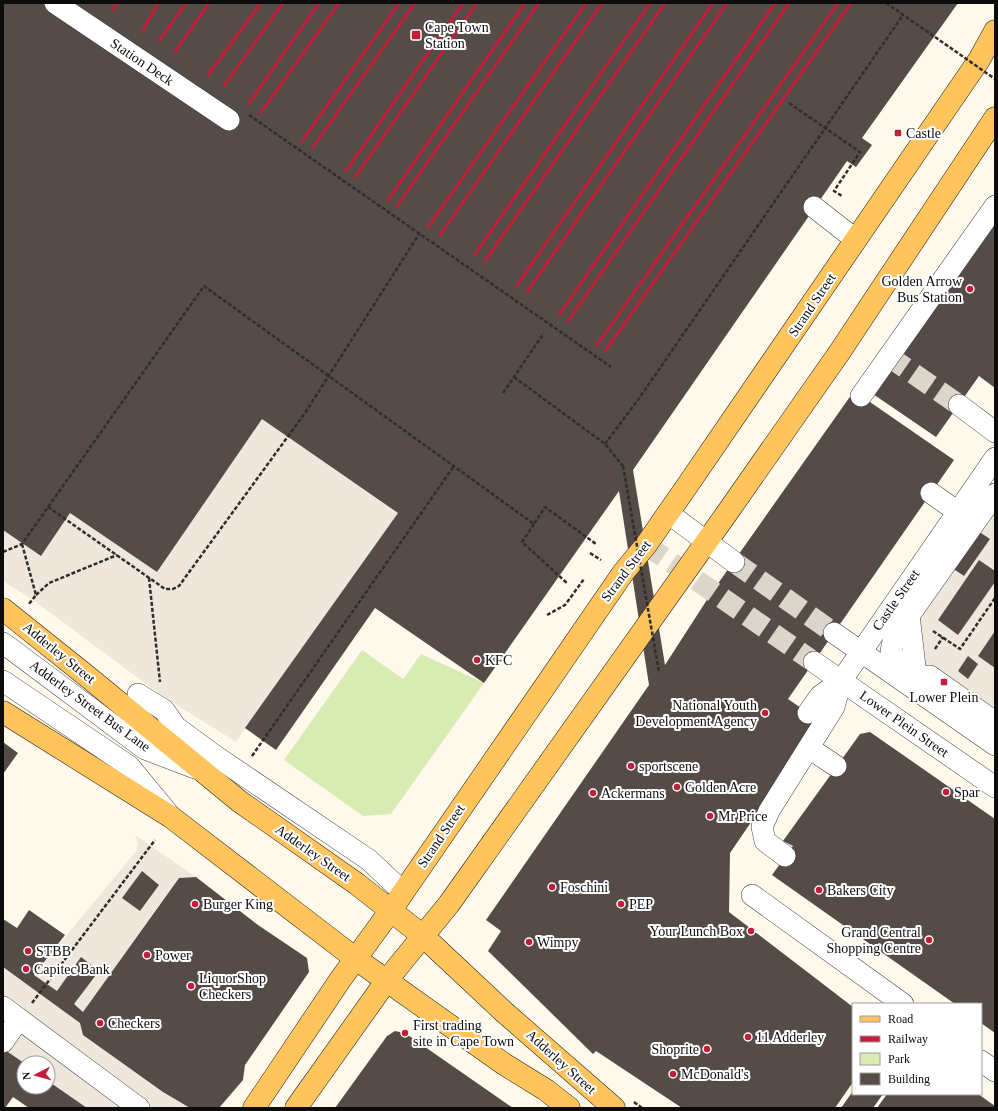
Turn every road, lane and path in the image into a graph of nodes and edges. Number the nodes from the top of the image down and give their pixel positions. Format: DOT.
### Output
graph roads {
  1 [pos="55,3"];
  2 [pos="886,3"];
  3 [pos="903,15"];
  4 [pos="995,31"];
  5 [pos="995,79"];
  6 [pos="790,103"];
  7 [pos="237,116"];
  8 [pos="995,118"];
  9 [pos="825,128"];
  10 [pos="842,196"];
  11 [pos="995,206"];
  12 [pos="814,207"];
  13 [pos="419,234"];
  14 [pos="856,240"];
  15 [pos="544,333"];
  16 [pos="611,368"];
  17 [pos="329,376"];
  18 [pos="514,377"];
  19 [pos="502,393"];
  20 [pos="861,396"];
  21 [pos="958,405"];
  22 [pos="995,432"];
  23 [pos="605,444"];
  24 [pos="995,458"];
  25 [pos="454,466"];
  26 [pos="931,493"];
  27 [pos="995,494"];
  28 [pos="48,507"];
  29 [pos="958,512"];
  30 [pos="668,513"];
  31 [pos="534,524"];
  32 [pos="706,541"];
  33 [pos="22,544"];
  34 [pos="596,544"];
  35 [pos="3,552"];
  36 [pos="590,553"];
  37 [pos="117,555"];
  38 [pos="601,560"];
  39 [pos="734,562"];
  40 [pos="149,578"];
  41 [pos="584,579"];
  42 [pos="568,584"];
  43 [pos="36,595"];
  44 [pos="995,598"];
  45 [pos="29,605"];
  46 [pos="3,609"];
  47 [pos="547,615"];
  48 [pos="909,615"];
  49 [pos="834,633"];
  50 [pos="3,643"];
  51 [pos="861,651"];
  52 [pos="814,662"];
  53 [pos="659,672"];
  54 [pos="3,681"];
  55 [pos="841,681"];
  56 [pos="160,687"];
  57 [pos="138,694"];
  58 [pos="3,712"];
  59 [pos="808,713"];
  60 [pos="995,722"];
  61 [pos="995,745"];
  62 [pos="809,748"];
  63 [pos="252,756"];
  64 [pos="836,766"];
  65 [pos="204,771"];
  66 [pos="995,787"];
  67 [pos="171,817"];
  68 [pos="155,840"];
  69 [pos="785,856"];
  70 [pos="403,892"];
  71 [pos="752,895"];
  72 [pos="391,910"];
  73 [pos="423,936"];
  74 [pos="356,959"];
  75 [pos="387,980"];
  76 [pos="902,1003"];
  77 [pos="3,1007"];
  78 [pos="20,1019"];
  79 [pos="3,1042"];
  80 [pos="982,1062"];
  81 [pos="995,1071"];
  82 [pos="139,1108"];
  83 [pos="254,1108"];
  84 [pos="296,1108"];
  85 [pos="569,1108"];
  86 [pos="614,1108"];
  1 -- 7 [label="street, Station Deck"];
  2 -- 3 [label="path"];
  3 -- 5 [label="path, bridge"];
  3 -- 9 [label="path"];
  4 -- 14 [label="main road, Strand Street"];
  6 -- 9 [label="path"];
  7 -- 13 [label="path"];
  8 -- 32 [label="main road"];
  9 -- 10 [label="path"];
  9 -- 23 [label="path"];
  11 -- 20 [label="street"];
  12 -- 14 [label="street"];
  13 -- 16 [label="path"];
  13 -- 17 [label="path"];
  14 -- 30 [label="main road, Strand Street"];
  15 -- 18 [label="path"];
  17 -- 25 [label="path"];
  17 -- 28 [label="path"];
  17 -- 40 [label="path"];
  18 -- 19 [label="path"];
  18 -- 23 [label="path"];
  21 -- 22 [label="street"];
  23 -- 53 [label="path, bridge"];
  24 -- 29 [label="street, Castle Street"];
  25 -- 31 [label="path"];
  25 -- 63 [label="path"];
  26 -- 29 [label="street"];
  27 -- 48 [label="street"];
  28 -- 33 [label="path"];
  28 -- 37 [label="path"];
  29 -- 51 [label="street, Castle Street"];
  30 -- 32 [label="street"];
  30 -- 70 [label="main road, Strand Street"];
  31 -- 34 [label="path"];
  31 -- 42 [label="path"];
  32 -- 39 [label="street"];
  32 -- 73 [label="main road"];
  33 -- 35 [label="path"];
  33 -- 43 [label="path"];
  36 -- 38 [label="path"];
  37 -- 40 [label="path"];
  37 -- 43 [label="path"];
  40 -- 56 [label="path"];
  41 -- 47 [label="path"];
  43 -- 45 [label="path"];
  44 -- 48 [label="path"];
  46 -- 65 [label="main road, Adderley Street"];
  48 -- 60 [label="street"];
  49 -- 51 [label="street"];
  50 -- 65 [label="street, Adderley Street Bus Lane"];
  51 -- 55 [label="street, Castle Street"];
  51 -- 61 [label="street"];
  52 -- 55 [label="street, Lower Plein Street"];
  54 -- 67 [label="street, Adderley Street Bus Lane"];
  55 -- 59 [label="street"];
  55 -- 62 [label="street, Castle Street"];
  55 -- 66 [label="street, Lower Plein Street"];
  57 -- 70 [label="street"];
  58 -- 67 [label="main road, Adderley Street"];
  62 -- 64 [label="street"];
  62 -- 69 [label="street, Castle Street"];
  65 -- 72 [label="main road, Adderley Street"];
  67 -- 74 [label="main road, Adderley Street"];
  68 -- 78 [label="path"];
  70 -- 72 [label="main road, Strand Street"];
  71 -- 76 [label="street"];
  72 -- 73 [label="main road, Adderley Street"];
  72 -- 74 [label="main road, Strand Street"];
  73 -- 75 [label="main road"];
  73 -- 86 [label="main road, Adderley Street"];
  74 -- 75 [label="main road, Adderley Street"];
  74 -- 83 [label="main road, Strand Street"];
  75 -- 84 [label="main road"];
  75 -- 85 [label="main road, Adderley Street"];
  77 -- 78 [label="street"];
  78 -- 79 [label="street"];
  78 -- 82 [label="street"];
  80 -- 81 [label="street"];
}
